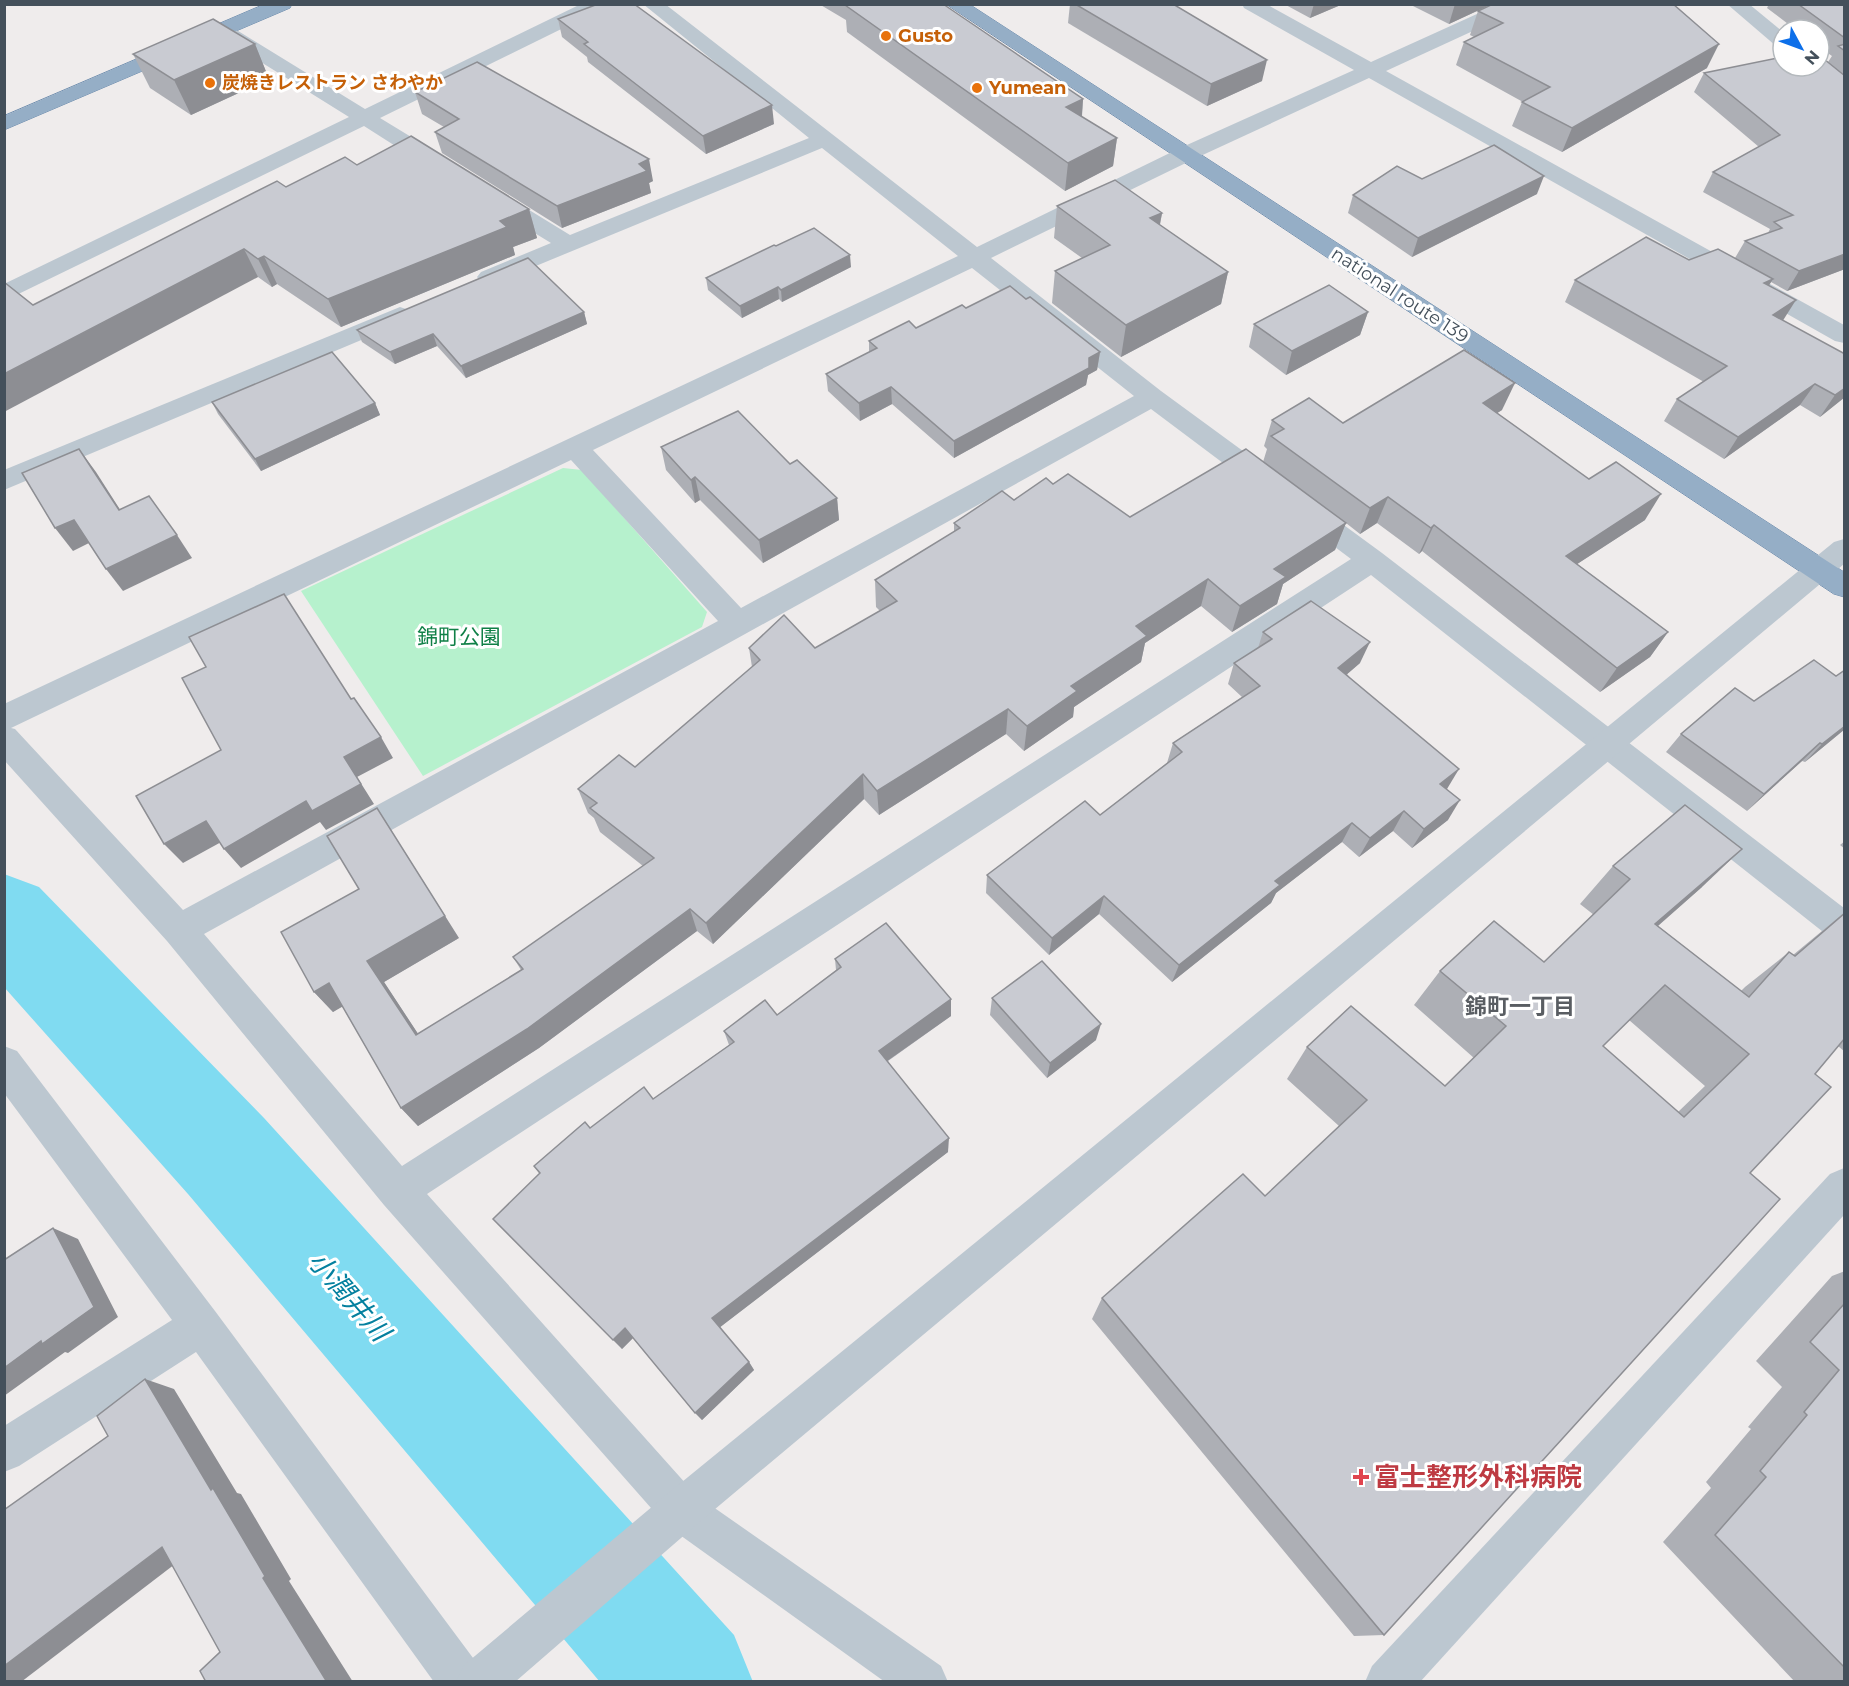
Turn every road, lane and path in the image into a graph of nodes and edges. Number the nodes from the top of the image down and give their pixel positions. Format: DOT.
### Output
graph roads {
  1 [pos="283,4"];
  2 [pos="597,4"];
  3 [pos="652,4"];
  4 [pos="955,4"];
  5 [pos="1251,4"];
  6 [pos="1529,4"];
  7 [pos="1736,4"];
  8 [pos="1505,6"];
  9 [pos="223,30"];
  10 [pos="1771,32"];
  11 [pos="1368,71"];
  12 [pos="365,118"];
  13 [pos="4,124"];
  14 [pos="823,140"];
  15 [pos="1186,154"];
  16 [pos="456,175"];
  17 [pos="476,187"];
  18 [pos="568,244"];
  19 [pos="975,257"];
  20 [pos="468,286"];
  21 [pos="4,294"];
  22 [pos="424,304"];
  23 [pos="1845,335"];
  24 [pos="1152,397"];
  25 [pos="574,446"];
  26 [pos="4,481"];
  27 [pos="1372,561"];
  28 [pos="1836,569"];
  29 [pos="738,624"];
  30 [pos="4,717"];
  31 [pos="4,738"];
  32 [pos="1608,744"];
  33 [pos="1845,928"];
  34 [pos="179,930"];
  35 [pos="4,1063"];
  36 [pos="1845,1187"];
  37 [pos="398,1191"];
  38 [pos="201,1325"];
  39 [pos="4,1451"];
  40 [pos="681,1510"];
  41 [pos="463,1682"];
  42 [pos="479,1682"];
  43 [pos="924,1682"];
  44 [pos="1388,1682"];
  1 -- 9 [label="highway"];
  2 -- 12 [label="street"];
  3 -- 14 [label="street"];
  4 -- 15 [label="highway, national route 139"];
  5 -- 11 [label="street"];
  6 -- 8 [label="street"];
  7 -- 10 [label="street"];
  8 -- 11 [label="street"];
  9 -- 12 [label="street"];
  9 -- 13 [label="highway"];
  11 -- 15 [label="street"];
  11 -- 23 [label="street"];
  12 -- 16 [label="street"];
  12 -- 21 [label="street"];
  14 -- 18 [label="street"];
  14 -- 19 [label="street"];
  15 -- 19 [label="street"];
  15 -- 28 [label="highway, national route 139"];
  17 -- 18 [label="street"];
  18 -- 20 [label="street"];
  19 -- 24 [label="street"];
  19 -- 25 [label="street"];
  22 -- 26 [label="street"];
  24 -- 27 [label="street"];
  24 -- 29 [label="street"];
  25 -- 29 [label="street"];
  25 -- 30 [label="street"];
  27 -- 32 [label="street"];
  27 -- 37 [label="street"];
  28 -- 32 [label="street"];
  29 -- 34 [label="street"];
  31 -- 34 [label="street"];
  32 -- 33 [label="street"];
  32 -- 40 [label="street"];
  34 -- 37 [label="street"];
  35 -- 38 [label="street"];
  36 -- 44 [label="street"];
  37 -- 40 [label="street"];
  38 -- 39 [label="street"];
  38 -- 41 [label="street"];
  40 -- 42 [label="street"];
  40 -- 43 [label="street"];
}
